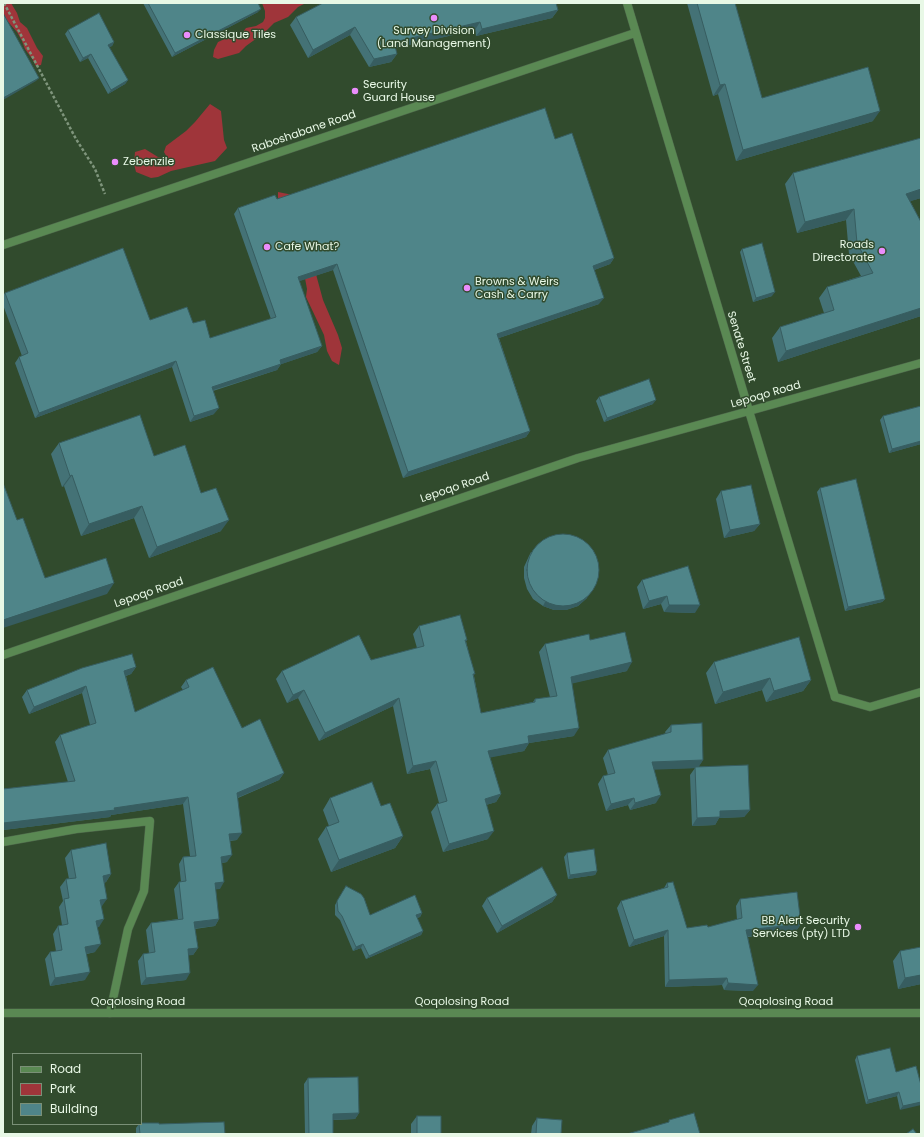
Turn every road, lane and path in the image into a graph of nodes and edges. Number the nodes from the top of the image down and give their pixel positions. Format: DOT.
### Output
graph roads {
  1 [pos="4,3"];
  2 [pos="627,3"];
  3 [pos="635,32"];
  4 [pos="111,209"];
  5 [pos="3,245"];
  6 [pos="921,363"];
  7 [pos="749,411"];
  8 [pos="3,655"];
  9 [pos="921,692"];
  10 [pos="3,842"];
  11 [pos="3,1013"];
  12 [pos="110,1013"];
  13 [pos="921,1013"];
  1 -- 4 [label="path"];
  2 -- 3 [label="street, Senate Street"];
  3 -- 4 [label="street, Raboshabane Road"];
  3 -- 7 [label="street, Senate Street"];
  4 -- 5 [label="street, Raboshabane Road"];
  6 -- 7 [label="street, Lepoqo Road"];
  7 -- 8 [label="street, Lepoqo Road"];
  7 -- 9 [label="street, Senate Street"];
  10 -- 12 [label="street"];
  11 -- 12 [label="street, Qoqolosing Road"];
  12 -- 13 [label="street, Qoqolosing Road"];
}
